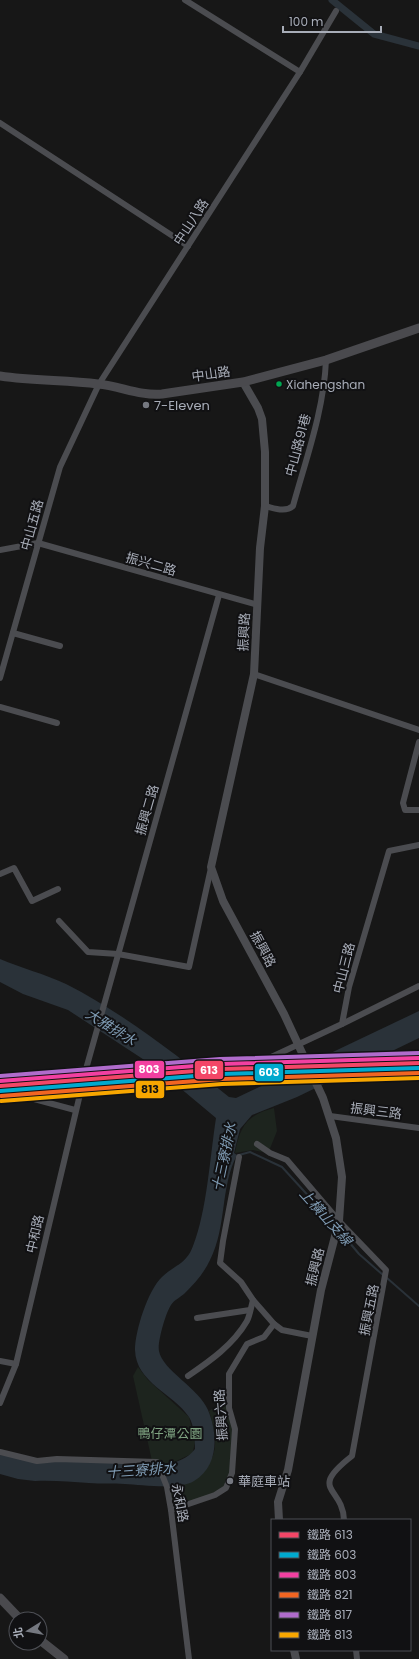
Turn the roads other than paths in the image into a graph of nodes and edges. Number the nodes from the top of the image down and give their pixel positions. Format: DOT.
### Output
graph roads {
  1 [pos="185,0"];
  2 [pos="336,12"];
  3 [pos="300,72"];
  4 [pos="0,123"];
  5 [pos="188,246"];
  6 [pos="419,328"];
  7 [pos="326,360"];
  8 [pos="0,376"];
  9 [pos="243,382"];
  10 [pos="99,384"];
  11 [pos="265,506"];
  12 [pos="38,543"];
  13 [pos="0,550"];
  14 [pos="219,595"];
  15 [pos="258,605"];
  16 [pos="13,633"];
  17 [pos="60,646"];
  18 [pos="254,674"];
  19 [pos="0,678"];
  20 [pos="0,707"];
  21 [pos="57,723"];
  22 [pos="419,730"];
  23 [pos="419,742"];
  24 [pos="419,810"];
  25 [pos="419,845"];
  26 [pos="212,867"];
  27 [pos="0,874"];
  28 [pos="58,889"];
  29 [pos="59,921"];
  30 [pos="118,954"];
  31 [pos="419,986"];
  32 [pos="342,1024"];
  33 [pos="96,1032"];
  34 [pos="298,1045"];
  35 [pos="252,1066"];
  36 [pos="86,1069"];
  37 [pos="0,1077"];
  38 [pos="0,1090"];
  39 [pos="75,1110"];
  40 [pos="330,1116"];
  41 [pos="419,1128"];
  42 [pos="257,1144"];
  43 [pos="239,1157"];
  44 [pos="339,1221"];
  45 [pos="253,1300"];
  46 [pos="250,1310"];
  47 [pos="197,1318"];
  48 [pos="274,1324"];
  49 [pos="312,1336"];
  50 [pos="0,1361"];
  51 [pos="16,1364"];
  52 [pos="188,1376"];
  53 [pos="0,1403"];
  54 [pos="0,1452"];
  55 [pos="172,1510"];
  56 [pos="279,1519"];
  57 [pos="344,1519"];
  58 [pos="0,1598"];
  59 [pos="12,1611"];
  60 [pos="48,1646"];
  61 [pos="64,1659"];
  62 [pos="189,1659"];
  1 -- 3 [label="street"];
  2 -- 3 [label="street, 中山八路"];
  3 -- 5 [label="street, 中山八路"];
  4 -- 5 [label="street"];
  5 -- 10 [label="street, 中山八路"];
  6 -- 7 [label="main road, 中山路"];
  7 -- 9 [label="main road, 中山路"];
  7 -- 11 [label="street, 中山路91巷"];
  8 -- 10 [label="main road, 中山路"];
  9 -- 10 [label="main road, 中山路"];
  9 -- 11 [label="street, 振興路"];
  10 -- 12 [label="street, 中山五路"];
  11 -- 15 [label="street, 振興路"];
  12 -- 13 [label="street"];
  12 -- 14 [label="street, 振兴二路"];
  12 -- 16 [label="street, 中山五路"];
  14 -- 15 [label="street, 振兴二路"];
  14 -- 30 [label="street, 振興二路"];
  15 -- 18 [label="street, 振興路"];
  16 -- 17 [label="street"];
  16 -- 19 [label="street, 中山五路"];
  18 -- 22 [label="street"];
  18 -- 26 [label="street, 振興路"];
  20 -- 21 [label="street"];
  23 -- 24 [label="street"];
  25 -- 32 [label="street, 中山三路"];
  26 -- 30 [label="street"];
  26 -- 34 [label="street, 振興路"];
  27 -- 28 [label="street"];
  29 -- 30 [label="street"];
  30 -- 33 [label="street, 振興二路"];
  31 -- 32 [label="street"];
  32 -- 34 [label="street"];
  33 -- 36 [label="street, 中和路"];
  34 -- 35 [label="street"];
  34 -- 40 [label="street, 振興路"];
  36 -- 37 [label="street"];
  36 -- 39 [label="street, 中和路"];
  38 -- 39 [label="street"];
  39 -- 51 [label="street, 中和路"];
  40 -- 41 [label="street, 振興三路"];
  40 -- 44 [label="street, 振興路"];
  42 -- 44 [label="street, 振興五路"];
  43 -- 45 [label="street"];
  44 -- 49 [label="street, 振興路"];
  44 -- 57 [label="street, 振興五路"];
  45 -- 46 [label="street"];
  45 -- 48 [label="street"];
  46 -- 47 [label="street"];
  46 -- 52 [label="street"];
  48 -- 49 [label="street"];
  48 -- 55 [label="street, 振興六路"];
  49 -- 56 [label="street, 振興路"];
  50 -- 51 [label="street"];
  51 -- 53 [label="street, 中和路"];
  54 -- 55 [label="street, 永和路"];
  55 -- 62 [label="street, 永和路"];
  58 -- 59 [label="main road"];
  60 -- 61 [label="main road"];
}
